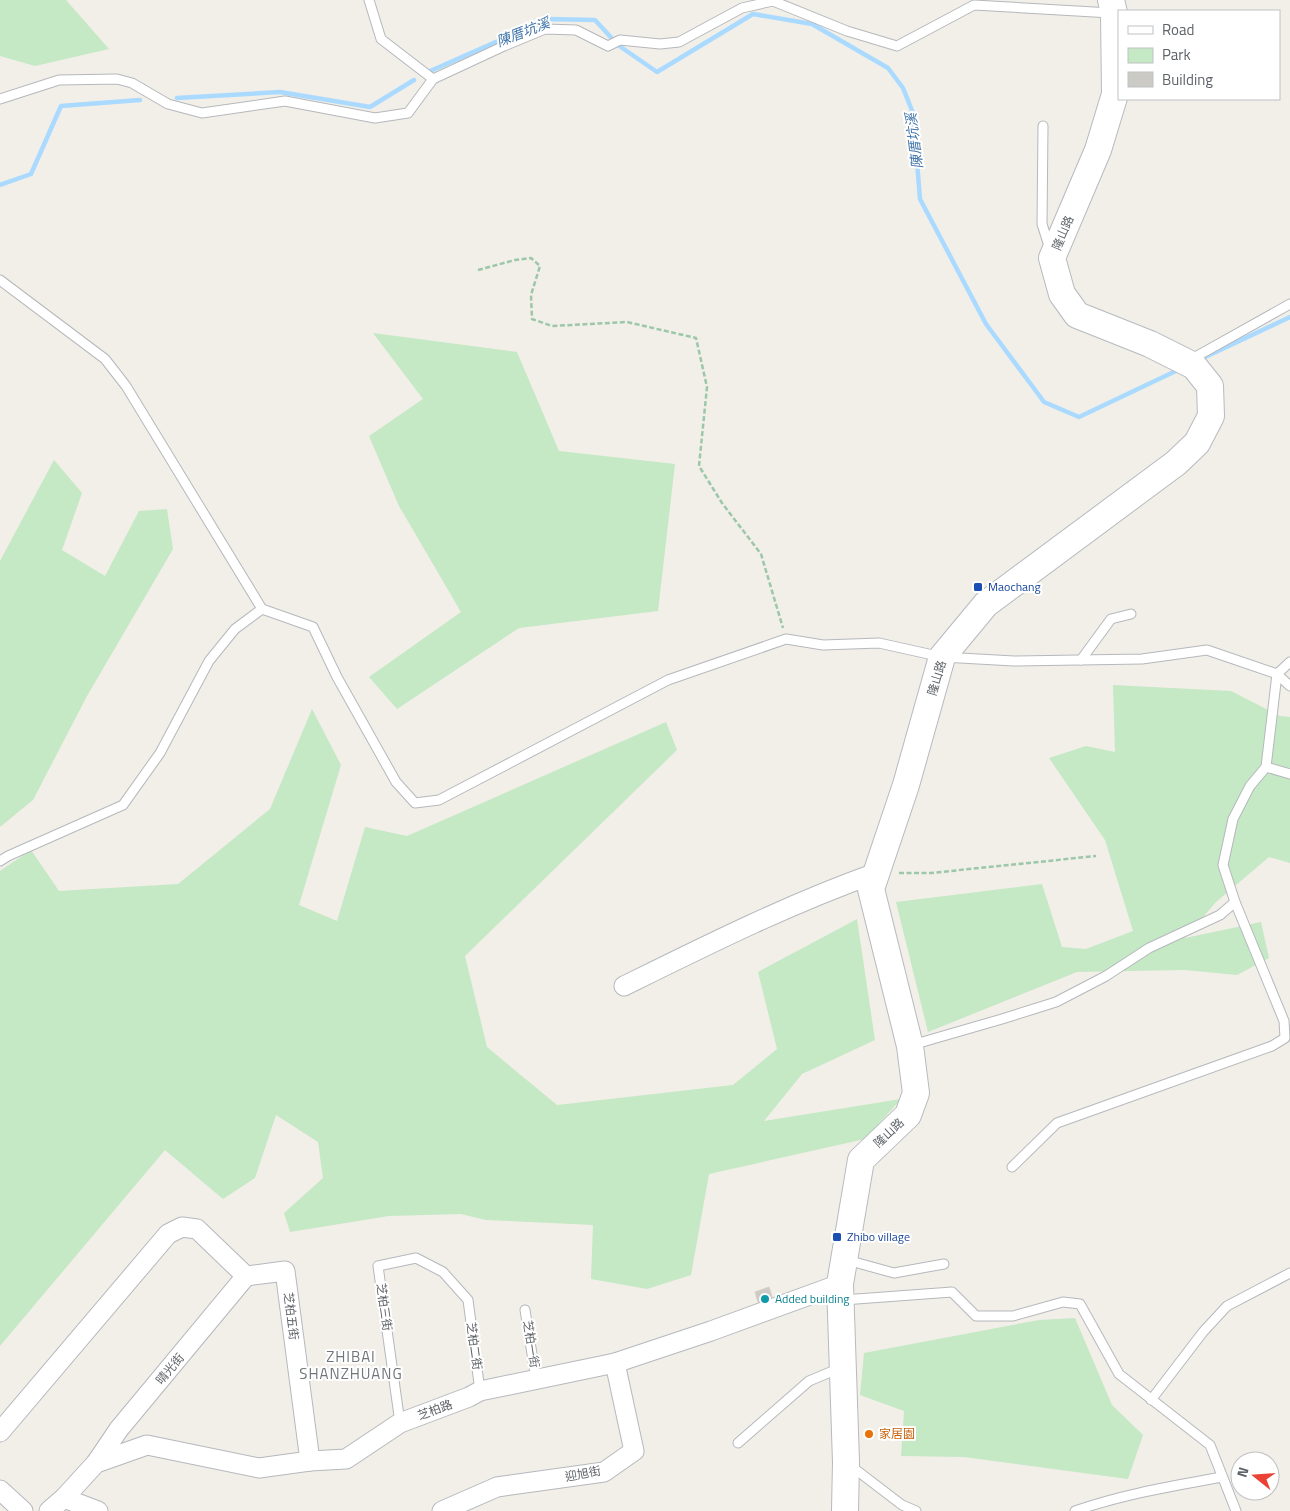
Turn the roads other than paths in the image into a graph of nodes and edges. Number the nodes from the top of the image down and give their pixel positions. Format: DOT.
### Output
graph roads {
  1 [pos="369,0"];
  2 [pos="1112,7"];
  3 [pos="433,80"];
  4 [pos="0,99"];
  5 [pos="1043,126"];
  6 [pos="1052,258"];
  7 [pos="0,280"];
  8 [pos="1290,304"];
  9 [pos="1189,364"];
  10 [pos="262,609"];
  11 [pos="1131,614"];
  12 [pos="942,657"];
  13 [pos="1081,660"];
  14 [pos="1290,662"];
  15 [pos="1277,674"];
  16 [pos="1290,686"];
  17 [pos="1266,767"];
  18 [pos="1290,774"];
  19 [pos="0,861"];
  20 [pos="876,873"];
  21 [pos="1235,902"];
  22 [pos="624,986"];
  23 [pos="910,1046"];
  24 [pos="1012,1166"];
  25 [pos="944,1264"];
  26 [pos="1290,1273"];
  27 [pos="246,1276"];
  28 [pos="841,1281"];
  29 [pos="468,1300"];
  30 [pos="525,1310"];
  31 [pos="615,1363"];
  32 [pos="843,1367"];
  33 [pos="536,1379"];
  34 [pos="480,1390"];
  35 [pos="1151,1400"];
  36 [pos="400,1423"];
  37 [pos="0,1432"];
  38 [pos="738,1442"];
  39 [pos="310,1461"];
  40 [pos="846,1462"];
  41 [pos="96,1463"];
  42 [pos="1222,1477"];
  43 [pos="0,1490"];
  44 [pos="64,1498"];
  45 [pos="23,1511"];
  46 [pos="48,1511"];
  47 [pos="98,1511"];
  48 [pos="442,1511"];
  49 [pos="845,1511"];
  50 [pos="916,1511"];
  51 [pos="1075,1511"];
  52 [pos="1236,1511"];
  1 -- 3 [label="lane"];
  2 -- 3 [label="lane"];
  2 -- 6 [label="street, 隆山路"];
  3 -- 4 [label="lane"];
  5 -- 6 [label="lane"];
  6 -- 9 [label="street, 隆山路"];
  7 -- 10 [label="lane"];
  8 -- 9 [label="lane"];
  9 -- 12 [label="street, 隆山路"];
  10 -- 12 [label="lane"];
  10 -- 19 [label="lane"];
  11 -- 13 [label="lane"];
  12 -- 13 [label="lane"];
  12 -- 20 [label="street, 隆山路"];
  13 -- 15 [label="lane"];
  14 -- 15 [label="lane"];
  15 -- 16 [label="lane"];
  15 -- 17 [label="lane"];
  17 -- 18 [label="lane"];
  17 -- 21 [label="lane"];
  20 -- 22 [label="street"];
  20 -- 23 [label="street, 隆山路"];
  21 -- 23 [label="lane"];
  21 -- 24 [label="lane"];
  23 -- 28 [label="street, 隆山路"];
  25 -- 28 [label="lane"];
  26 -- 35 [label="lane"];
  27 -- 37 [label="street"];
  27 -- 39 [label="street, 芝柏五街"];
  27 -- 41 [label="street, 晴光街"];
  28 -- 31 [label="street, 芝柏路"];
  28 -- 32 [label="street, 隆山路"];
  28 -- 35 [label="lane"];
  29 -- 34 [label="lane, 芝柏二街"];
  29 -- 36 [label="lane, 芝柏三街"];
  30 -- 33 [label="lane, 芝柏一街"];
  31 -- 33 [label="street, 芝柏路"];
  31 -- 48 [label="street, 迎旭街"];
  32 -- 38 [label="lane"];
  32 -- 40 [label="street, 隆山路"];
  33 -- 34 [label="street, 芝柏路"];
  34 -- 36 [label="street, 芝柏路"];
  35 -- 42 [label="lane"];
  36 -- 39 [label="street, 芝柏路"];
  39 -- 41 [label="street, 芝柏路"];
  40 -- 49 [label="street, 隆山路"];
  40 -- 50 [label="lane"];
  41 -- 44 [label="street, 芝柏路"];
  42 -- 51 [label="lane"];
  42 -- 52 [label="lane"];
  43 -- 45 [label="street"];
  44 -- 46 [label="street, 芝柏路"];
  44 -- 47 [label="street"];
}
